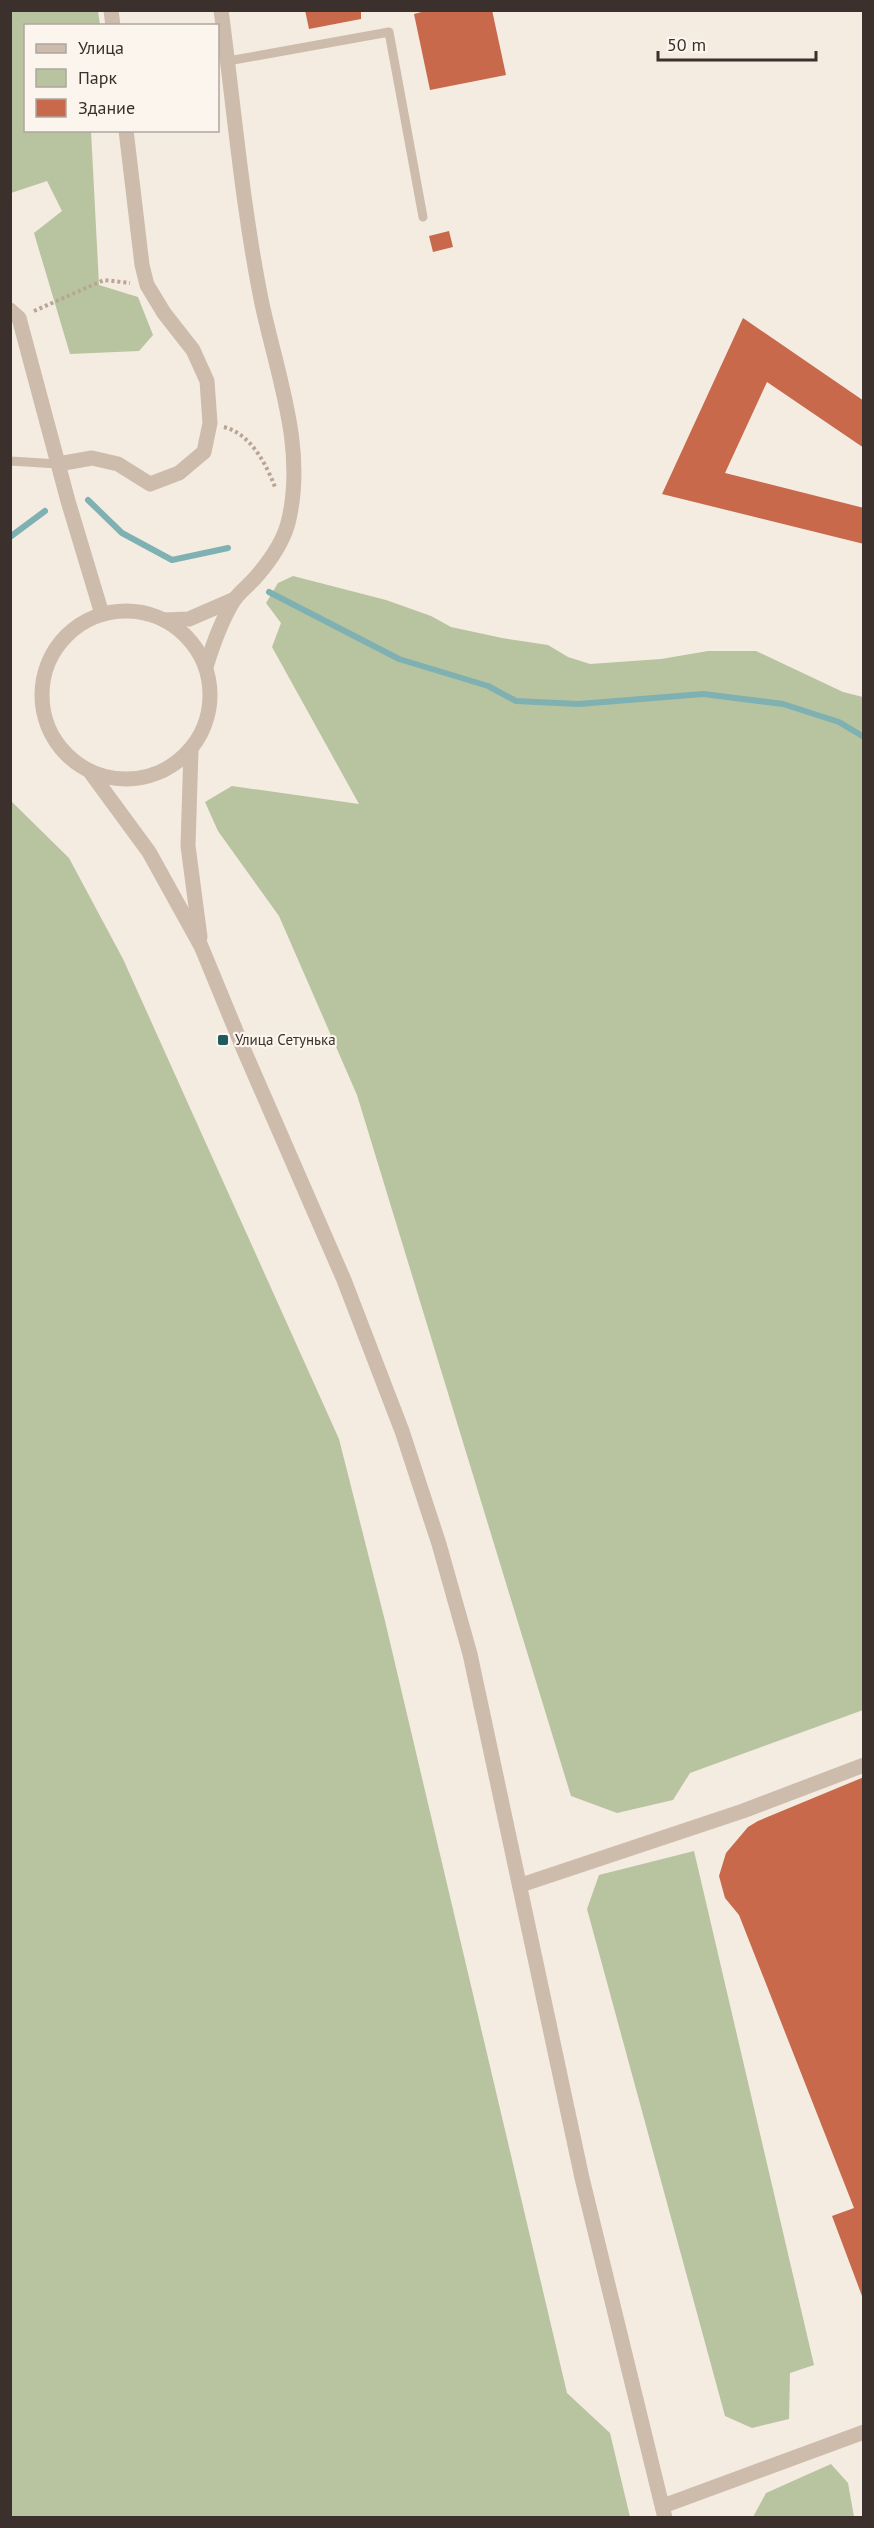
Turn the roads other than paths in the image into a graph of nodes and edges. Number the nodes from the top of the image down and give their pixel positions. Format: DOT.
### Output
graph roads {
  1 [pos="221,10"];
  2 [pos="228,62"];
  3 [pos="126,132"];
  4 [pos="423,217"];
  5 [pos="15,314"];
  6 [pos="10,461"];
  7 [pos="58,464"];
  8 [pos="235,599"];
  9 [pos="102,615"];
  10 [pos="164,620"];
  11 [pos="206,667"];
  12 [pos="190,750"];
  13 [pos="91,773"];
  14 [pos="201,946"];
  15 [pos="864,1766"];
  16 [pos="521,1885"];
  17 [pos="864,2432"];
  18 [pos="664,2512"];
  1 -- 2 [label="street"];
  2 -- 4 [label="lane"];
  2 -- 8 [label="street"];
  3 -- 7 [label="street"];
  5 -- 7 [label="street"];
  6 -- 7 [label="lane"];
  7 -- 9 [label="street"];
  8 -- 10 [label="street"];
  8 -- 11 [label="street"];
  9 -- 10 [label="street"];
  9 -- 13 [label="street"];
  10 -- 11 [label="street"];
  11 -- 12 [label="street"];
  12 -- 13 [label="street"];
  12 -- 14 [label="street"];
  13 -- 14 [label="street"];
  14 -- 16 [label="street"];
  15 -- 16 [label="street"];
  16 -- 18 [label="street"];
  17 -- 18 [label="street"];
}
